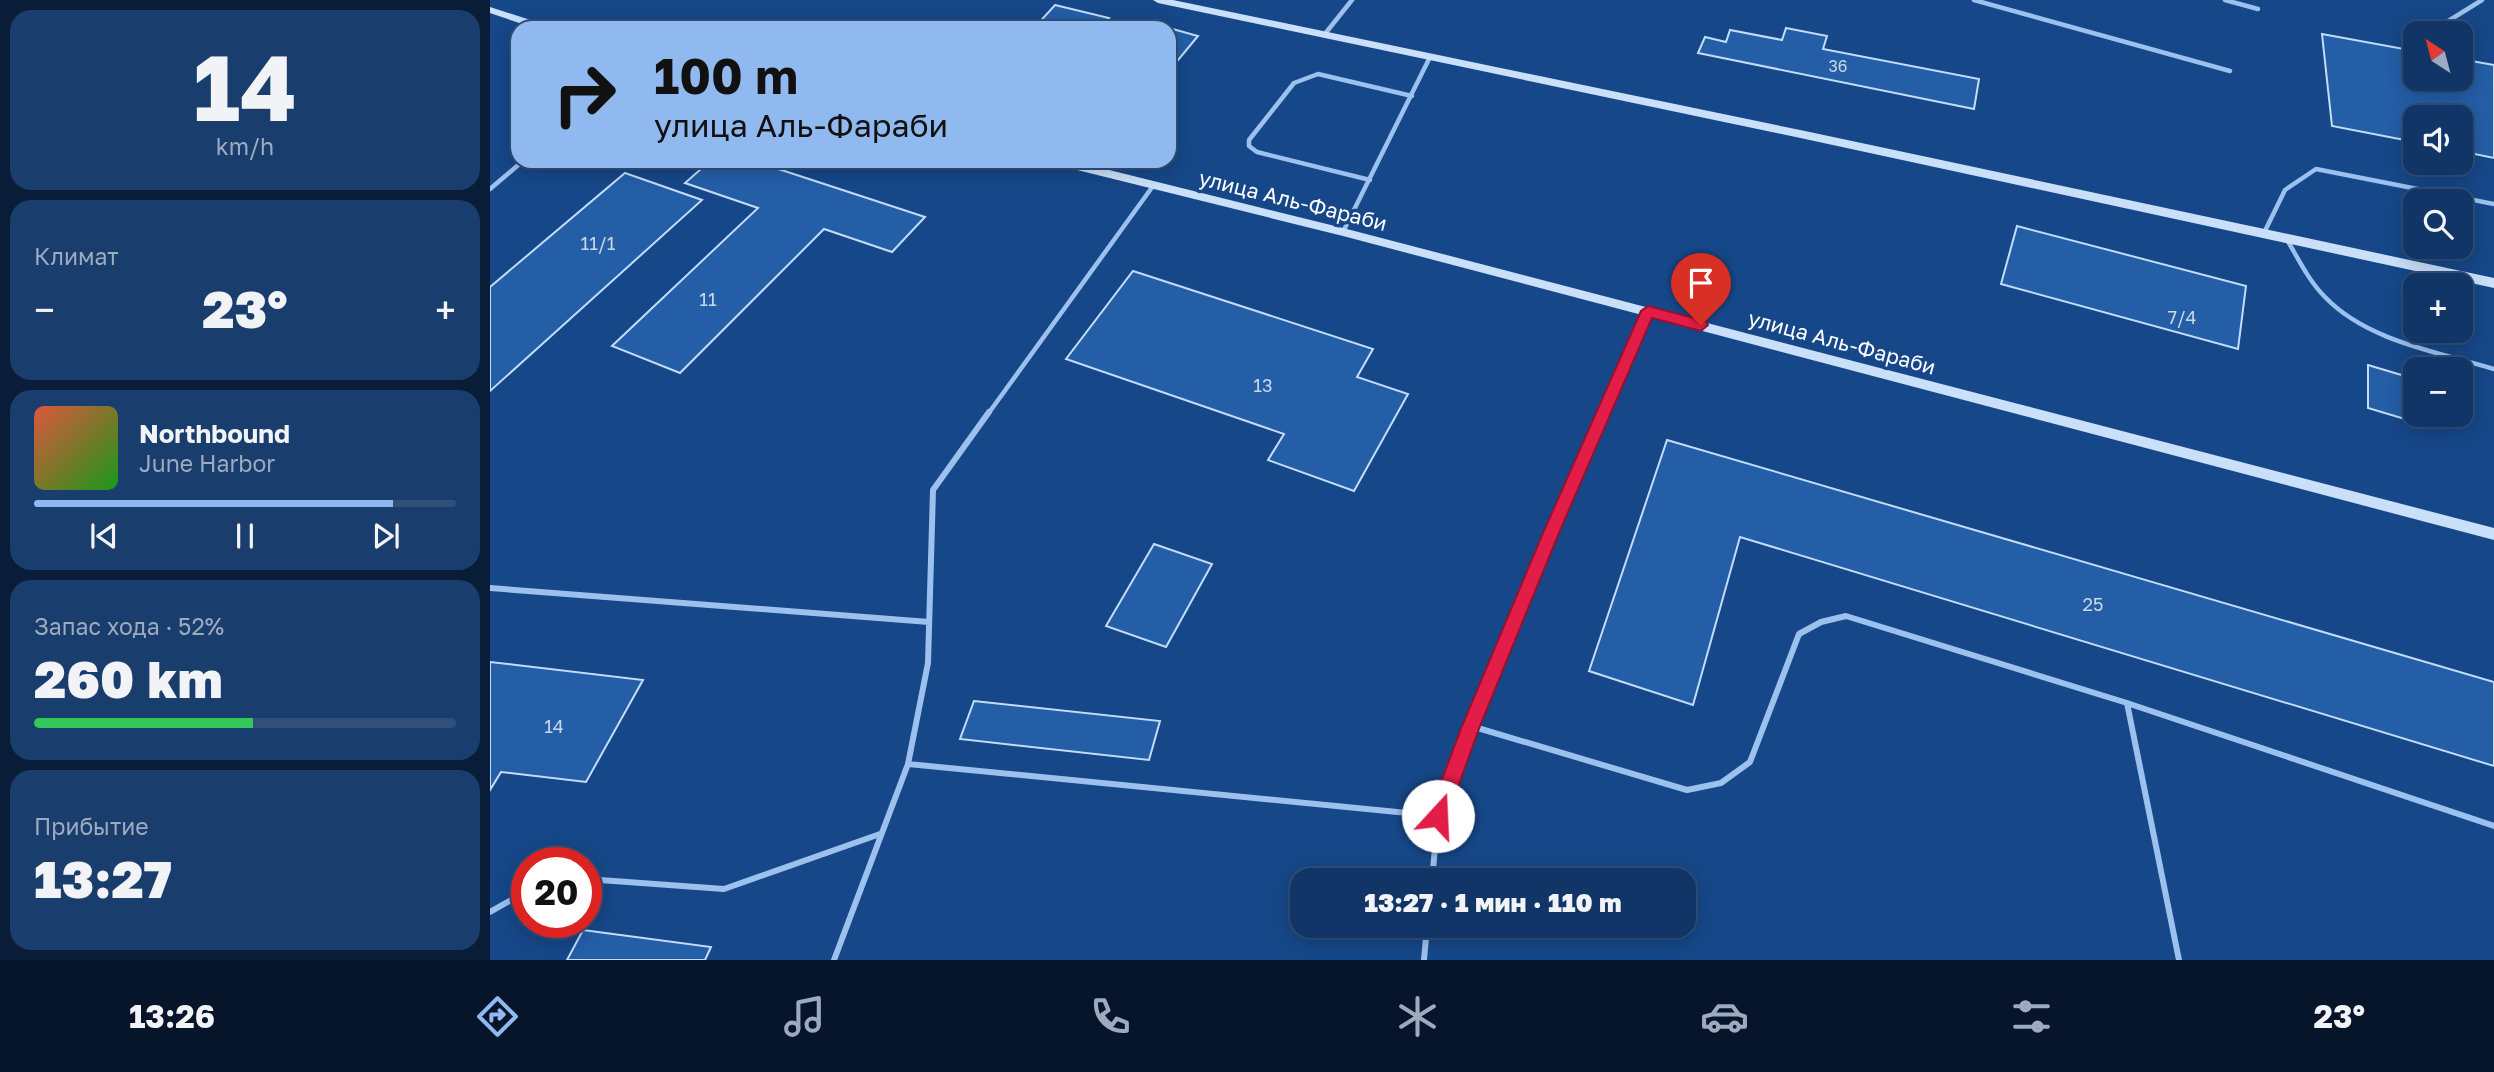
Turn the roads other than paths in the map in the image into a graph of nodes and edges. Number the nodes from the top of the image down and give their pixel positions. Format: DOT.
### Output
graph roads {
  1 [pos="1158,0"];
  2 [pos="1352,0"];
  3 [pos="1974,0"];
  4 [pos="2225,0"];
  5 [pos="2482,0"];
  6 [pos="2258,9"];
  7 [pos="490,10"];
  8 [pos="524,21"];
  9 [pos="2448,21"];
  10 [pos="1324,35"];
  11 [pos="1430,57"];
  12 [pos="2230,71"];
  13 [pos="1412,96"];
  14 [pos="515,168"];
  15 [pos="1084,168"];
  16 [pos="1370,180"];
  17 [pos="1153,186"];
  18 [pos="490,189"];
  19 [pos="2494,204"];
  20 [pos="1343,232"];
  21 [pos="2264,233"];
  22 [pos="2286,238"];
  23 [pos="2494,283"];
  24 [pos="1648,311"];
  25 [pos="2494,369"];
  26 [pos="2494,534"];
  27 [pos="490,588"];
  28 [pos="929,622"];
  29 [pos="2127,703"];
  30 [pos="1471,726"];
  31 [pos="908,764"];
  32 [pos="1438,816"];
  33 [pos="2494,826"];
  34 [pos="880,834"];
  35 [pos="1433,868"];
  36 [pos="602,881"];
  37 [pos="511,900"];
  38 [pos="490,912"];
  39 [pos="1426,938"];
  40 [pos="834,960"];
  41 [pos="1424,960"];
  42 [pos="2179,960"];
  1 -- 10 [label="main road"];
  2 -- 10 [label="lane"];
  3 -- 12 [label="lane"];
  4 -- 6 [label="lane"];
  5 -- 9 [label="lane"];
  7 -- 8 [label="main road"];
  10 -- 11 [label="main road"];
  11 -- 13 [label="lane"];
  11 -- 21 [label="main road"];
  13 -- 16 [label="lane"];
  13 -- 16 [label="lane"];
  14 -- 18 [label="lane"];
  15 -- 17 [label="main road, улица Аль-Фараби"];
  16 -- 20 [label="lane"];
  17 -- 20 [label="main road, улица Аль-Фараби"];
  17 -- 28 [label="lane"];
  19 -- 21 [label="lane"];
  20 -- 24 [label="main road, улица Аль-Фараби"];
  21 -- 22 [label="main road"];
  22 -- 23 [label="main road"];
  22 -- 25 [label="lane"];
  24 -- 26 [label="main road, улица Аль-Фараби"];
  24 -- 30 [label="lane"];
  27 -- 28 [label="lane"];
  28 -- 31 [label="lane"];
  29 -- 30 [label="lane"];
  29 -- 33 [label="lane"];
  29 -- 42 [label="lane"];
  30 -- 32 [label="lane"];
  31 -- 32 [label="lane"];
  31 -- 34 [label="lane"];
  32 -- 35 [label="lane"];
  34 -- 36 [label="lane"];
  34 -- 40 [label="lane"];
  37 -- 38 [label="lane"];
  39 -- 41 [label="lane"];
}
